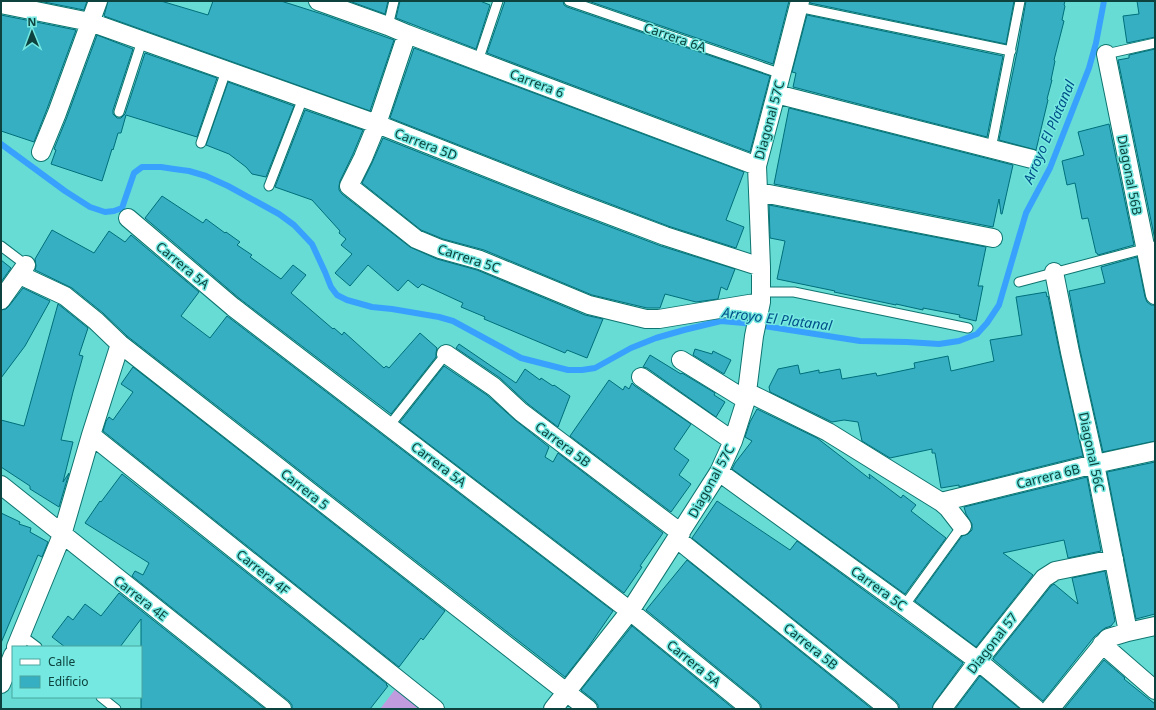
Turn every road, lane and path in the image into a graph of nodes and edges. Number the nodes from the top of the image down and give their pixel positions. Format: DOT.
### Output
graph roads {
  1 [pos="98,1"];
  2 [pos="318,1"];
  3 [pos="394,1"];
  4 [pos="498,1"];
  5 [pos="568,1"];
  6 [pos="1020,1"];
  7 [pos="1,4"];
  8 [pos="799,4"];
  9 [pos="90,22"];
  10 [pos="388,26"];
  11 [pos="407,34"];
  12 [pos="142,41"];
  13 [pos="1155,43"];
  14 [pos="1010,51"];
  15 [pos="1106,54"];
  16 [pos="478,61"];
  17 [pos="226,71"];
  18 [pos="782,74"];
  19 [pos="776,94"];
  20 [pos="303,98"];
  21 [pos="119,112"];
  22 [pos="377,124"];
  23 [pos="201,143"];
  24 [pos="991,149"];
  25 [pos="41,152"];
  26 [pos="1032,159"];
  27 [pos="757,166"];
  28 [pos="269,186"];
  29 [pos="758,192"];
  30 [pos="128,218"];
  31 [pos="993,238"];
  32 [pos="1,246"];
  33 [pos="1150,247"];
  34 [pos="761,266"];
  35 [pos="23,270"];
  36 [pos="1054,272"];
  37 [pos="1019,282"];
  38 [pos="1155,296"];
  39 [pos="1,300"];
  40 [pos="760,303"];
  41 [pos="968,328"];
  42 [pos="120,344"];
  43 [pos="446,354"];
  44 [pos="681,360"];
  45 [pos="640,377"];
  46 [pos="747,396"];
  47 [pos="390,426"];
  48 [pos="91,435"];
  49 [pos="734,441"];
  50 [pos="1155,451"];
  51 [pos="1095,464"];
  52 [pos="719,472"];
  53 [pos="1,485"];
  54 [pos="941,502"];
  55 [pos="962,526"];
  56 [pos="62,535"];
  57 [pos="679,536"];
  58 [pos="1114,560"];
  59 [pos="904,606"];
  60 [pos="630,611"];
  61 [pos="1155,626"];
  62 [pos="1128,632"];
  63 [pos="19,641"];
  64 [pos="1102,644"];
  65 [pos="34,646"];
  66 [pos="12,657"];
  67 [pos="978,661"];
  68 [pos="1,684"];
  69 [pos="1155,690"];
  70 [pos="566,692"];
  71 [pos="102,698"];
  72 [pos="116,709"];
  73 [pos="282,709"];
  74 [pos="435,709"];
  75 [pos="553,709"];
  76 [pos="588,709"];
  77 [pos="750,709"];
  78 [pos="889,709"];
  79 [pos="942,709"];
  80 [pos="1036,709"];
  81 [pos="1050,709"];
  1 -- 9 [label="street"];
  2 -- 10 [label="street, Carrera 6"];
  3 -- 10 [label="lane"];
  4 -- 16 [label="lane"];
  5 -- 18 [label="lane, Carrera 6A"];
  6 -- 14 [label="lane"];
  7 -- 9 [label="street, Carrera 5D"];
  8 -- 14 [label="lane"];
  8 -- 18 [label="street, Diagonal 57C"];
  9 -- 12 [label="street, Carrera 5D"];
  9 -- 25 [label="street"];
  10 -- 11 [label="street, Carrera 6"];
  11 -- 16 [label="street, Carrera 6"];
  11 -- 22 [label="street, Carrera 5C"];
  12 -- 17 [label="street, Carrera 5D"];
  12 -- 21 [label="lane"];
  13 -- 15 [label="lane"];
  14 -- 24 [label="lane"];
  15 -- 33 [label="street, Diagonal 56B"];
  16 -- 27 [label="street, Carrera 6"];
  17 -- 20 [label="street, Carrera 5D"];
  17 -- 23 [label="lane"];
  18 -- 19 [label="street, Diagonal 57C"];
  19 -- 24 [label="street"];
  19 -- 27 [label="street, Diagonal 57C"];
  20 -- 22 [label="street, Carrera 5D"];
  20 -- 28 [label="lane"];
  22 -- 34 [label="street, Carrera 5D"];
  22 -- 40 [label="street, Carrera 5C"];
  24 -- 26 [label="street"];
  27 -- 29 [label="street, Diagonal 57C"];
  29 -- 31 [label="street"];
  29 -- 34 [label="street, Diagonal 57C"];
  30 -- 47 [label="street, Carrera 5A"];
  32 -- 35 [label="lane, Carrera 5"];
  33 -- 36 [label="lane"];
  33 -- 38 [label="street, Diagonal 56B"];
  34 -- 40 [label="street, Diagonal 57C"];
  35 -- 39 [label="street"];
  35 -- 42 [label="street, Carrera 5"];
  36 -- 37 [label="lane"];
  36 -- 51 [label="street, Diagonal 56C"];
  40 -- 41 [label="lane"];
  40 -- 46 [label="street, Diagonal 57C"];
  42 -- 48 [label="street"];
  42 -- 70 [label="street, Carrera 5"];
  43 -- 47 [label="lane"];
  43 -- 57 [label="street, Carrera 5B"];
  44 -- 46 [label="street"];
  45 -- 49 [label="street"];
  46 -- 49 [label="street, Diagonal 57C"];
  46 -- 54 [label="street"];
  47 -- 60 [label="street, Carrera 5A"];
  48 -- 56 [label="street"];
  48 -- 74 [label="street, Carrera 4F"];
  49 -- 52 [label="street, Diagonal 57C"];
  50 -- 51 [label="street, Carrera 6B"];
  51 -- 54 [label="street, Carrera 6B"];
  51 -- 58 [label="street, Diagonal 56C"];
  52 -- 57 [label="street, Diagonal 57C"];
  52 -- 59 [label="street, Carrera 5C"];
  53 -- 56 [label="street, Carrera 4E"];
  54 -- 55 [label="street"];
  55 -- 59 [label="lane"];
  56 -- 63 [label="street"];
  56 -- 73 [label="street, Carrera 4E"];
  57 -- 60 [label="street, Diagonal 57C"];
  57 -- 78 [label="street, Carrera 5B"];
  58 -- 62 [label="street, Diagonal 56C"];
  58 -- 67 [label="street, Diagonal 57"];
  59 -- 67 [label="street, Carrera 5C"];
  60 -- 70 [label="street, Diagonal 57C"];
  60 -- 77 [label="street, Carrera 5A"];
  61 -- 62 [label="street"];
  62 -- 64 [label="street"];
  63 -- 65 [label="lane"];
  64 -- 69 [label="street"];
  64 -- 81 [label="street"];
  66 -- 68 [label="street"];
  67 -- 79 [label="street, Diagonal 57"];
  67 -- 80 [label="street, Carrera 5C"];
  70 -- 75 [label="street, Diagonal 57C"];
  70 -- 76 [label="street, Carrera 5"];
  71 -- 72 [label="lane"];
}
